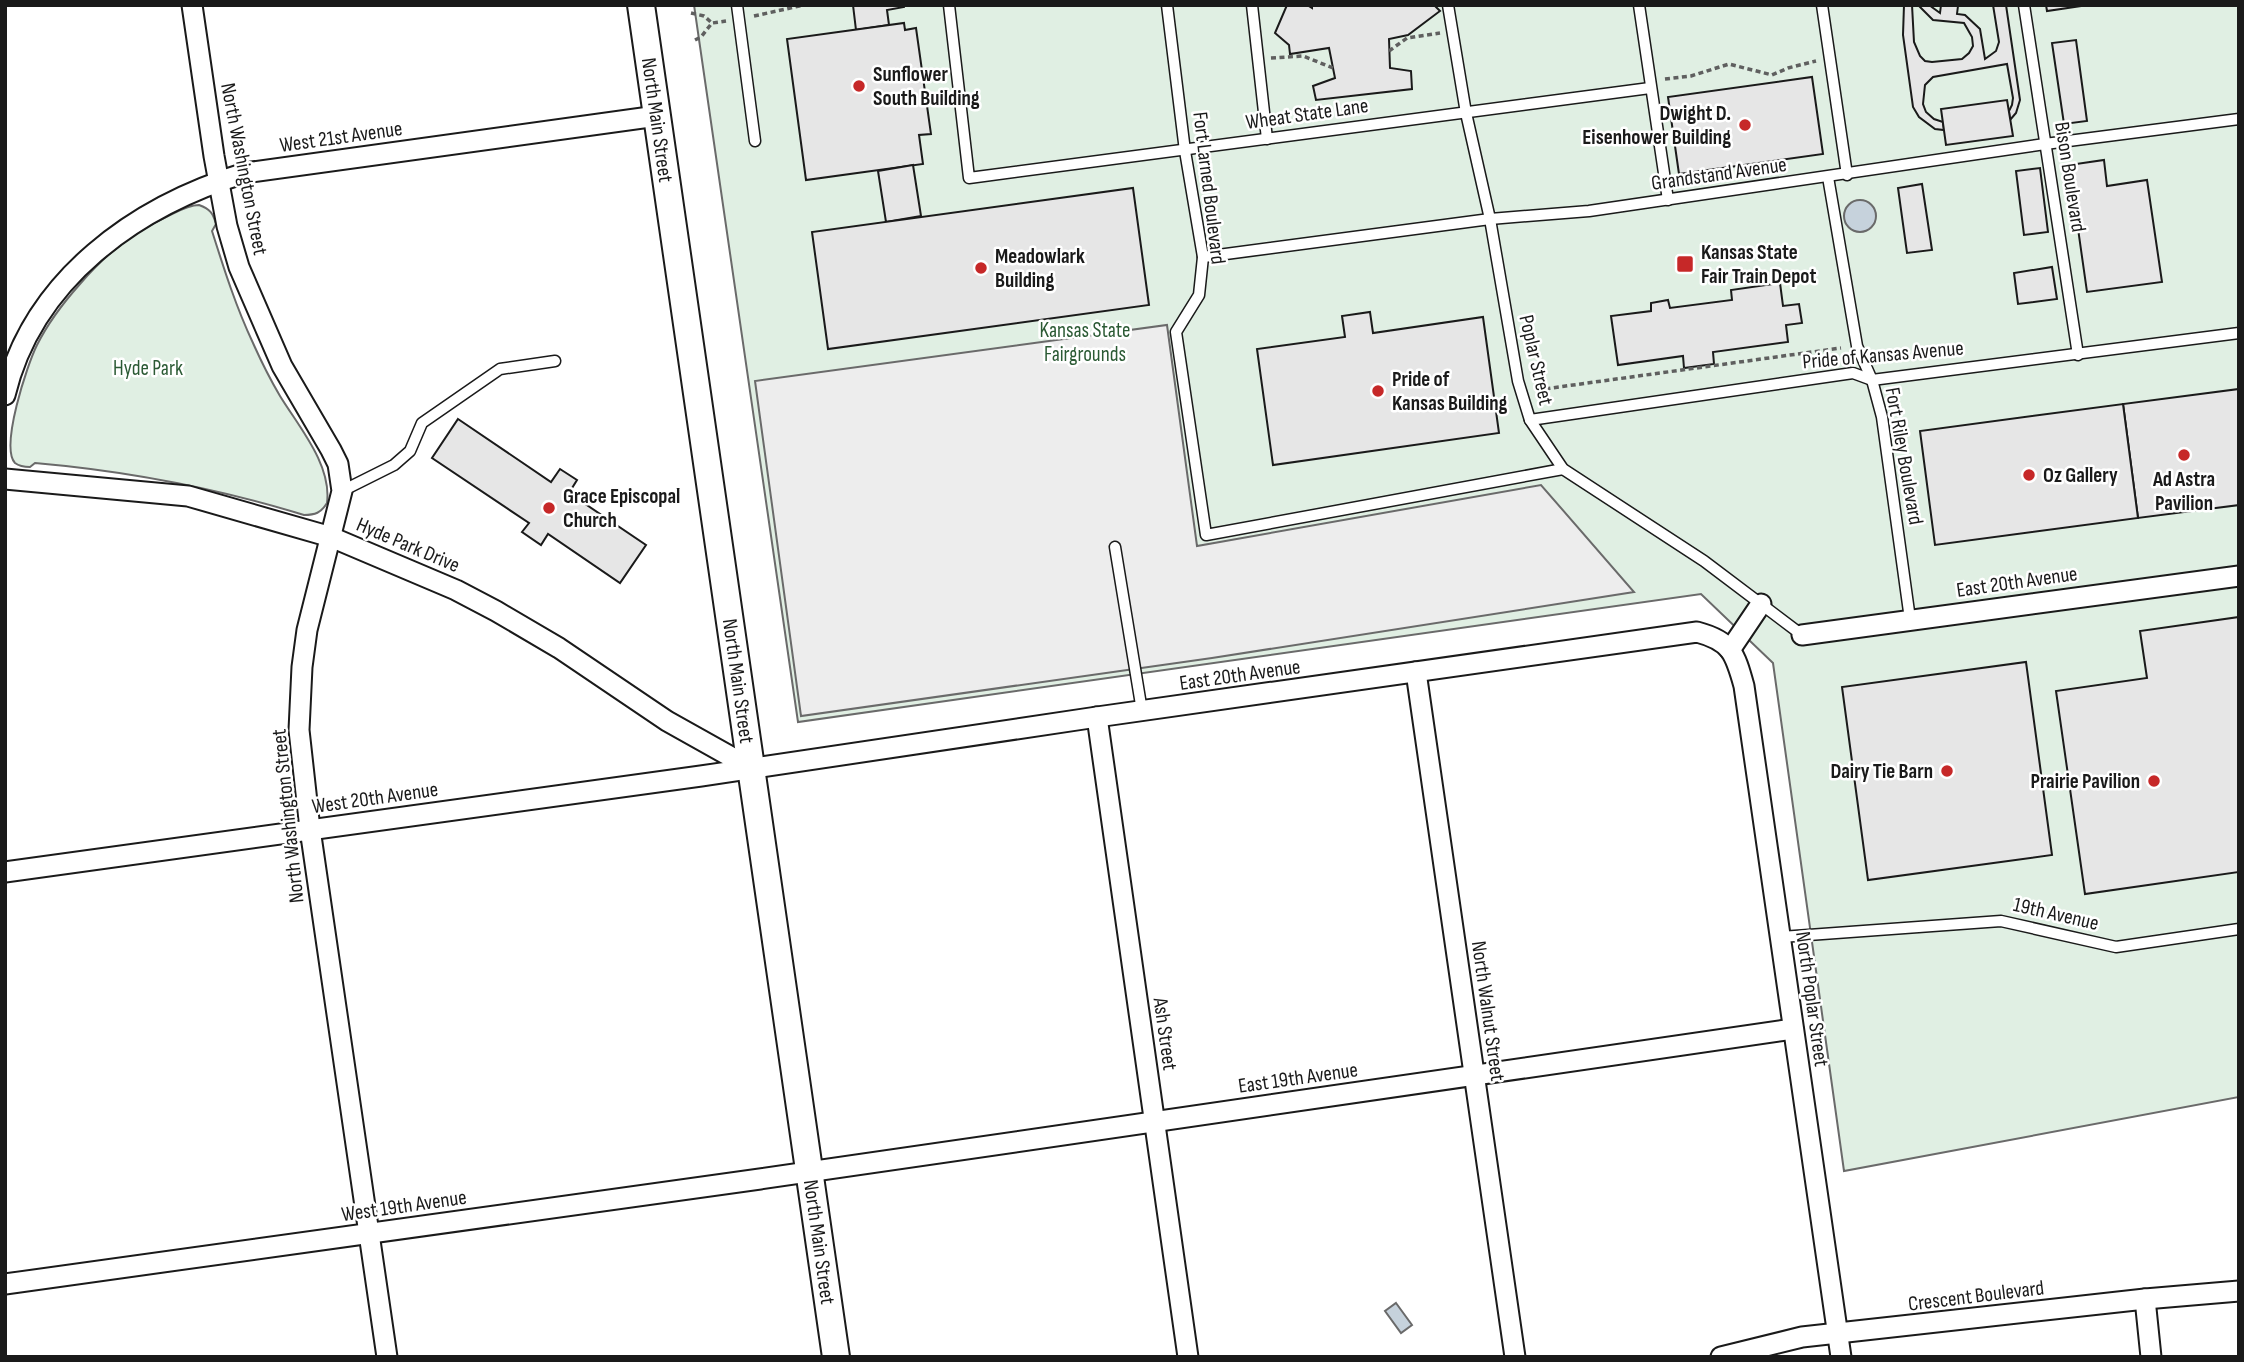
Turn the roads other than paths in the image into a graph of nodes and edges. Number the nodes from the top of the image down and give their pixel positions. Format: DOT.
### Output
graph roads {
  1 [pos="192,5"];
  2 [pos="641,5"];
  3 [pos="737,5"];
  4 [pos="949,5"];
  5 [pos="1167,5"];
  6 [pos="1252,5"];
  7 [pos="1448,5"];
  8 [pos="1639,5"];
  9 [pos="1822,5"];
  10 [pos="2024,5"];
  11 [pos="1649,84"];
  12 [pos="1466,113"];
  13 [pos="657,116"];
  14 [pos="2239,120"];
  15 [pos="1267,139"];
  16 [pos="755,141"];
  17 [pos="2045,144"];
  18 [pos="1185,151"];
  19 [pos="1847,175"];
  20 [pos="1828,177"];
  21 [pos="219,181"];
  22 [pos="1668,200"];
  23 [pos="1490,219"];
  24 [pos="1203,257"];
  25 [pos="2239,334"];
  26 [pos="2078,355"];
  27 [pos="555,360"];
  28 [pos="1872,380"];
  29 [pos="5,395"];
  30 [pos="1530,420"];
  31 [pos="1563,469"];
  32 [pos="5,479"];
  33 [pos="342,492"];
  34 [pos="331,537"];
  35 [pos="1115,547"];
  36 [pos="2239,576"];
  37 [pos="1762,604"];
  38 [pos="1910,620"];
  39 [pos="1802,635"];
  40 [pos="1730,650"];
  41 [pos="1416,673"];
  42 [pos="1143,712"];
  43 [pos="1097,717"];
  44 [pos="751,768"];
  45 [pos="310,829"];
  46 [pos="5,872"];
  47 [pos="2239,929"];
  48 [pos="1781,937"];
  49 [pos="1793,1029"];
  50 [pos="1474,1075"];
  51 [pos="1155,1122"];
  52 [pos="809,1171"];
  53 [pos="369,1234"];
  54 [pos="5,1284"];
  55 [pos="2239,1292"];
  56 [pos="2145,1299"];
  57 [pos="1837,1334"];
  58 [pos="387,1357"];
  59 [pos="835,1357"];
  60 [pos="1188,1357"];
  61 [pos="1515,1357"];
  62 [pos="1721,1357"];
  63 [pos="1841,1357"];
  64 [pos="2151,1357"];
  1 -- 21 [label="street, North Washington Street"];
  2 -- 13 [label="main road, North Main Street"];
  3 -- 16 [label="lane"];
  4 -- 18 [label="lane, Wheat State Lane"];
  5 -- 18 [label="lane, Fort Larned Boulevard"];
  6 -- 15 [label="lane"];
  7 -- 12 [label="lane, Poplar Street"];
  8 -- 11 [label="lane"];
  9 -- 19 [label="lane"];
  10 -- 17 [label="lane, Bison Boulevard"];
  11 -- 12 [label="lane, Wheat State Lane"];
  11 -- 22 [label="lane"];
  12 -- 15 [label="lane, Wheat State Lane"];
  12 -- 23 [label="lane, Poplar Street"];
  13 -- 21 [label="street, West 21st Avenue"];
  13 -- 44 [label="main road, North Main Street"];
  14 -- 17 [label="lane, Grandstand Avenue"];
  15 -- 18 [label="lane, Wheat State Lane"];
  17 -- 19 [label="lane, Grandstand Avenue"];
  17 -- 26 [label="lane, Bison Boulevard"];
  18 -- 24 [label="lane, Fort Larned Boulevard"];
  19 -- 20 [label="lane, Grandstand Avenue"];
  20 -- 22 [label="lane, Grandstand Avenue"];
  20 -- 28 [label="lane, Fort Riley Boulevard"];
  21 -- 29 [label="street, West 21st Avenue"];
  21 -- 33 [label="street, North Washington Street"];
  22 -- 23 [label="lane, Grandstand Avenue"];
  23 -- 24 [label="lane, Grandstand Avenue"];
  23 -- 30 [label="lane, Poplar Street"];
  24 -- 31 [label="lane, Fort Larned Boulevard"];
  25 -- 26 [label="lane, Pride of Kansas Avenue"];
  26 -- 28 [label="lane, Pride of Kansas Avenue"];
  27 -- 33 [label="lane"];
  28 -- 30 [label="lane, Pride of Kansas Avenue"];
  28 -- 38 [label="lane, Fort Riley Boulevard"];
  30 -- 31 [label="lane, Poplar Street"];
  31 -- 37 [label="lane, Poplar Street"];
  32 -- 34 [label="street, Hyde Park Drive"];
  33 -- 34 [label="street, North Washington Street"];
  34 -- 44 [label="street, Hyde Park Drive"];
  34 -- 45 [label="street, North Washington Street"];
  35 -- 42 [label="lane"];
  36 -- 38 [label="street, East 20th Avenue"];
  37 -- 39 [label="lane, Poplar Street"];
  37 -- 40 [label="street"];
  38 -- 39 [label="street, East 20th Avenue"];
  40 -- 41 [label="street, East 20th Avenue"];
  40 -- 48 [label="street, North Poplar Street"];
  41 -- 42 [label="street, East 20th Avenue"];
  41 -- 50 [label="street, North Walnut Street"];
  42 -- 43 [label="street, East 20th Avenue"];
  43 -- 44 [label="street, East 20th Avenue"];
  43 -- 51 [label="street, Ash Street"];
  44 -- 45 [label="street, West 20th Avenue"];
  44 -- 52 [label="main road, North Main Street"];
  45 -- 46 [label="street, West 20th Avenue"];
  45 -- 53 [label="street, North Washington Street"];
  47 -- 48 [label="lane, 19th Avenue"];
  48 -- 49 [label="street, North Poplar Street"];
  49 -- 50 [label="street, East 19th Avenue"];
  49 -- 57 [label="street, North Poplar Street"];
  50 -- 51 [label="street, East 19th Avenue"];
  50 -- 61 [label="street, North Walnut Street"];
  51 -- 52 [label="street, East 19th Avenue"];
  51 -- 60 [label="street, Ash Street"];
  52 -- 53 [label="street, West 19th Avenue"];
  52 -- 59 [label="main road, North Main Street"];
  53 -- 54 [label="street, West 19th Avenue"];
  53 -- 58 [label="street, North Washington Street"];
  55 -- 56 [label="street, Crescent Boulevard"];
  56 -- 57 [label="street, Crescent Boulevard"];
  56 -- 64 [label="street"];
  57 -- 62 [label="street, Crescent Boulevard"];
  57 -- 63 [label="street, North Poplar Street"];
}
